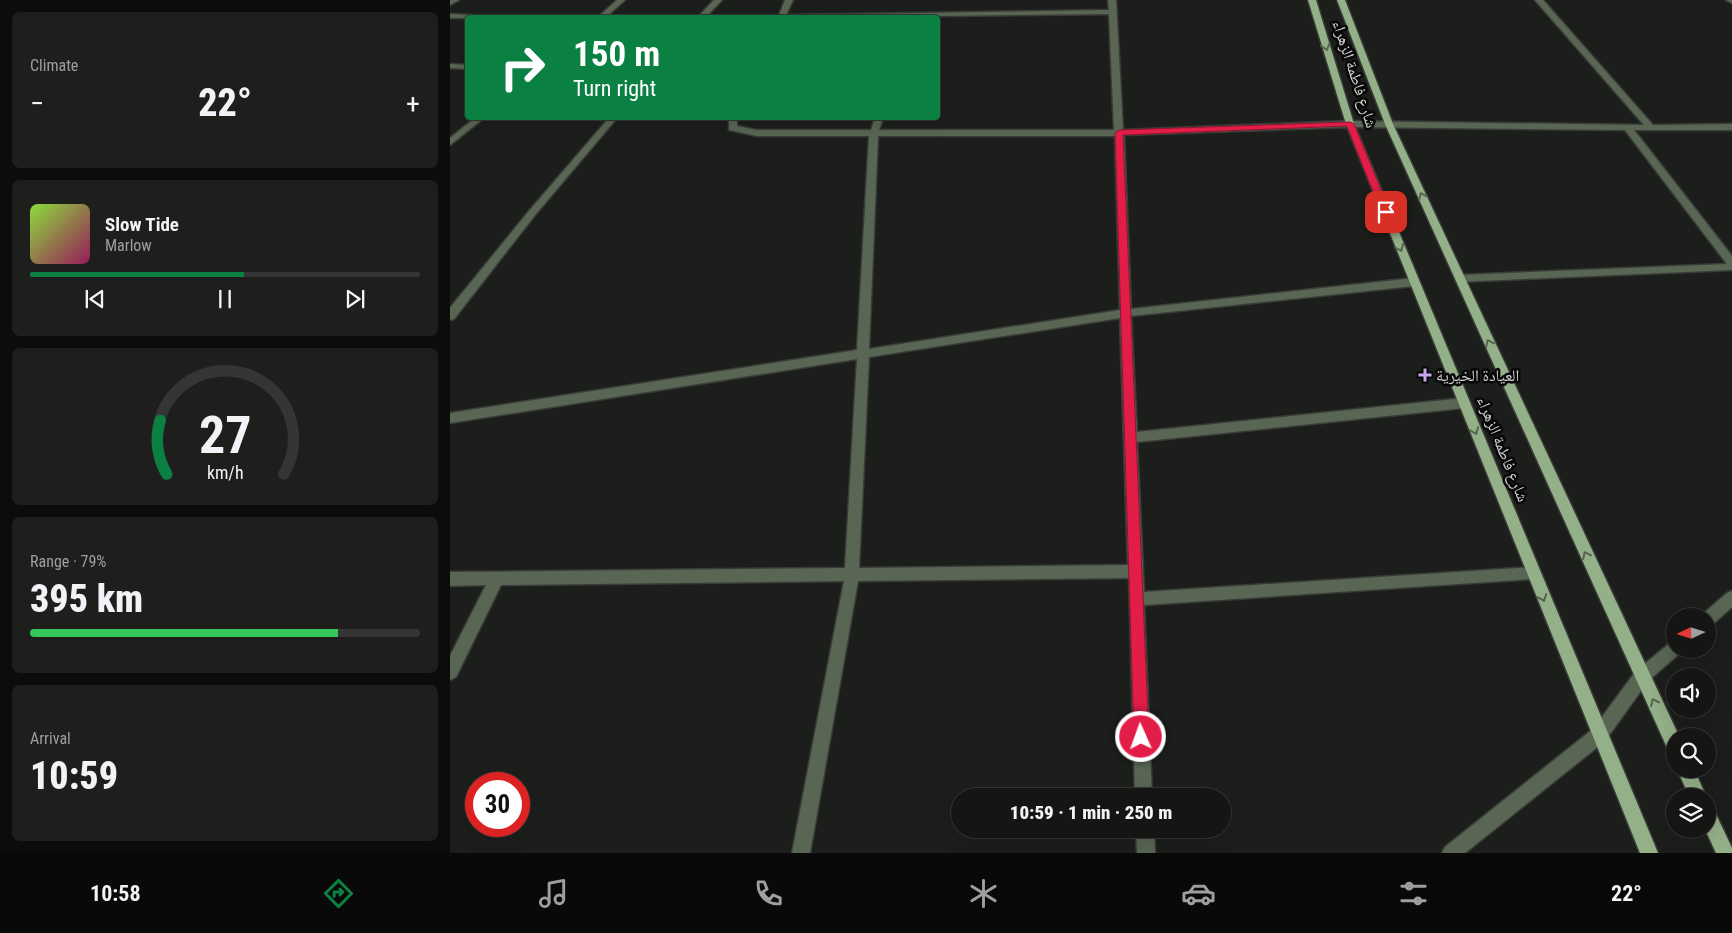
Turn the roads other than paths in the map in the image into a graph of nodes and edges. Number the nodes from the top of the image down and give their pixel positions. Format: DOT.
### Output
graph roads {
  1 [pos="455,0"];
  2 [pos="622,0"];
  3 [pos="718,0"];
  4 [pos="789,0"];
  5 [pos="1312,0"];
  6 [pos="1341,0"];
  7 [pos="1539,0"];
  8 [pos="450,3"];
  9 [pos="1112,6"];
  10 [pos="604,15"];
  11 [pos="703,15"];
  12 [pos="782,15"];
  13 [pos="931,15"];
  14 [pos="450,16"];
  15 [pos="465,17"];
  16 [pos="450,66"];
  17 [pos="465,67"];
  18 [pos="478,120"];
  19 [pos="611,120"];
  20 [pos="733,120"];
  21 [pos="878,120"];
  22 [pos="1350,124"];
  23 [pos="1389,124"];
  24 [pos="1732,127"];
  25 [pos="1628,128"];
  26 [pos="1651,128"];
  27 [pos="874,133"];
  28 [pos="1119,133"];
  29 [pos="450,142"];
  30 [pos="1732,265"];
  31 [pos="1460,280"];
  32 [pos="1414,282"];
  33 [pos="1126,313"];
  34 [pos="450,316"];
  35 [pos="864,354"];
  36 [pos="1464,403"];
  37 [pos="450,418"];
  38 [pos="1131,438"];
  39 [pos="1135,571"];
  40 [pos="1533,573"];
  41 [pos="852,574"];
  42 [pos="450,579"];
  43 [pos="497,579"];
  44 [pos="1732,598"];
  45 [pos="1136,599"];
  46 [pos="1716,613"];
  47 [pos="1666,656"];
  48 [pos="450,672"];
  49 [pos="1642,676"];
  50 [pos="1667,728"];
  51 [pos="1599,735"];
  52 [pos="1144,788"];
  53 [pos="1716,833"];
  54 [pos="1145,838"];
  55 [pos="801,853"];
  56 [pos="1146,853"];
  57 [pos="1451,853"];
  58 [pos="1649,853"];
  59 [pos="1725,853"];
  1 -- 8 [label="street"];
  2 -- 10 [label="street"];
  3 -- 11 [label="street"];
  4 -- 12 [label="street"];
  5 -- 22 [label="main road, شارع فاطمة الزهراء, one-way"];
  6 -- 23 [label="main road, شارع فاطمة الزهراء"];
  7 -- 26 [label="street"];
  9 -- 13 [label="street"];
  9 -- 28 [label="street"];
  14 -- 15 [label="street"];
  16 -- 17 [label="street"];
  18 -- 29 [label="street"];
  19 -- 34 [label="street"];
  20 -- 27 [label="street"];
  21 -- 27 [label="street"];
  22 -- 23 [label="street"];
  22 -- 28 [label="street"];
  22 -- 32 [label="main road, شارع فاطمة الزهراء, one-way"];
  23 -- 25 [label="street"];
  31 -- 23 [label="main road, شارع فاطمة الزهراء, one-way"];
  24 -- 26 [label="street"];
  25 -- 26 [label="street"];
  25 -- 30 [label="street"];
  27 -- 28 [label="street"];
  27 -- 35 [label="street"];
  28 -- 33 [label="street"];
  30 -- 31 [label="street"];
  49 -- 31 [label="main road, شارع فاطمة الزهراء, one-way"];
  32 -- 33 [label="street"];
  32 -- 36 [label="main road, شارع فاطمة الزهراء"];
  33 -- 35 [label="street"];
  33 -- 38 [label="street"];
  35 -- 37 [label="street"];
  35 -- 41 [label="street"];
  36 -- 38 [label="street"];
  36 -- 40 [label="main road, شارع فاطمة الزهراء, one-way"];
  38 -- 39 [label="street"];
  39 -- 41 [label="street"];
  39 -- 45 [label="street"];
  40 -- 45 [label="street"];
  40 -- 51 [label="main road, شارع فاطمة الزهراء, one-way"];
  41 -- 43 [label="street"];
  41 -- 55 [label="street"];
  42 -- 43 [label="street"];
  43 -- 48 [label="street"];
  44 -- 46 [label="street"];
  45 -- 52 [label="street"];
  47 -- 49 [label="street"];
  50 -- 49 [label="main road, شارع فاطمة الزهراء, one-way"];
  49 -- 51 [label="street"];
  51 -- 57 [label="street"];
  51 -- 58 [label="main road, شارع فاطمة الزهراء"];
  53 -- 59 [label="main road"];
  54 -- 56 [label="street"];
}
